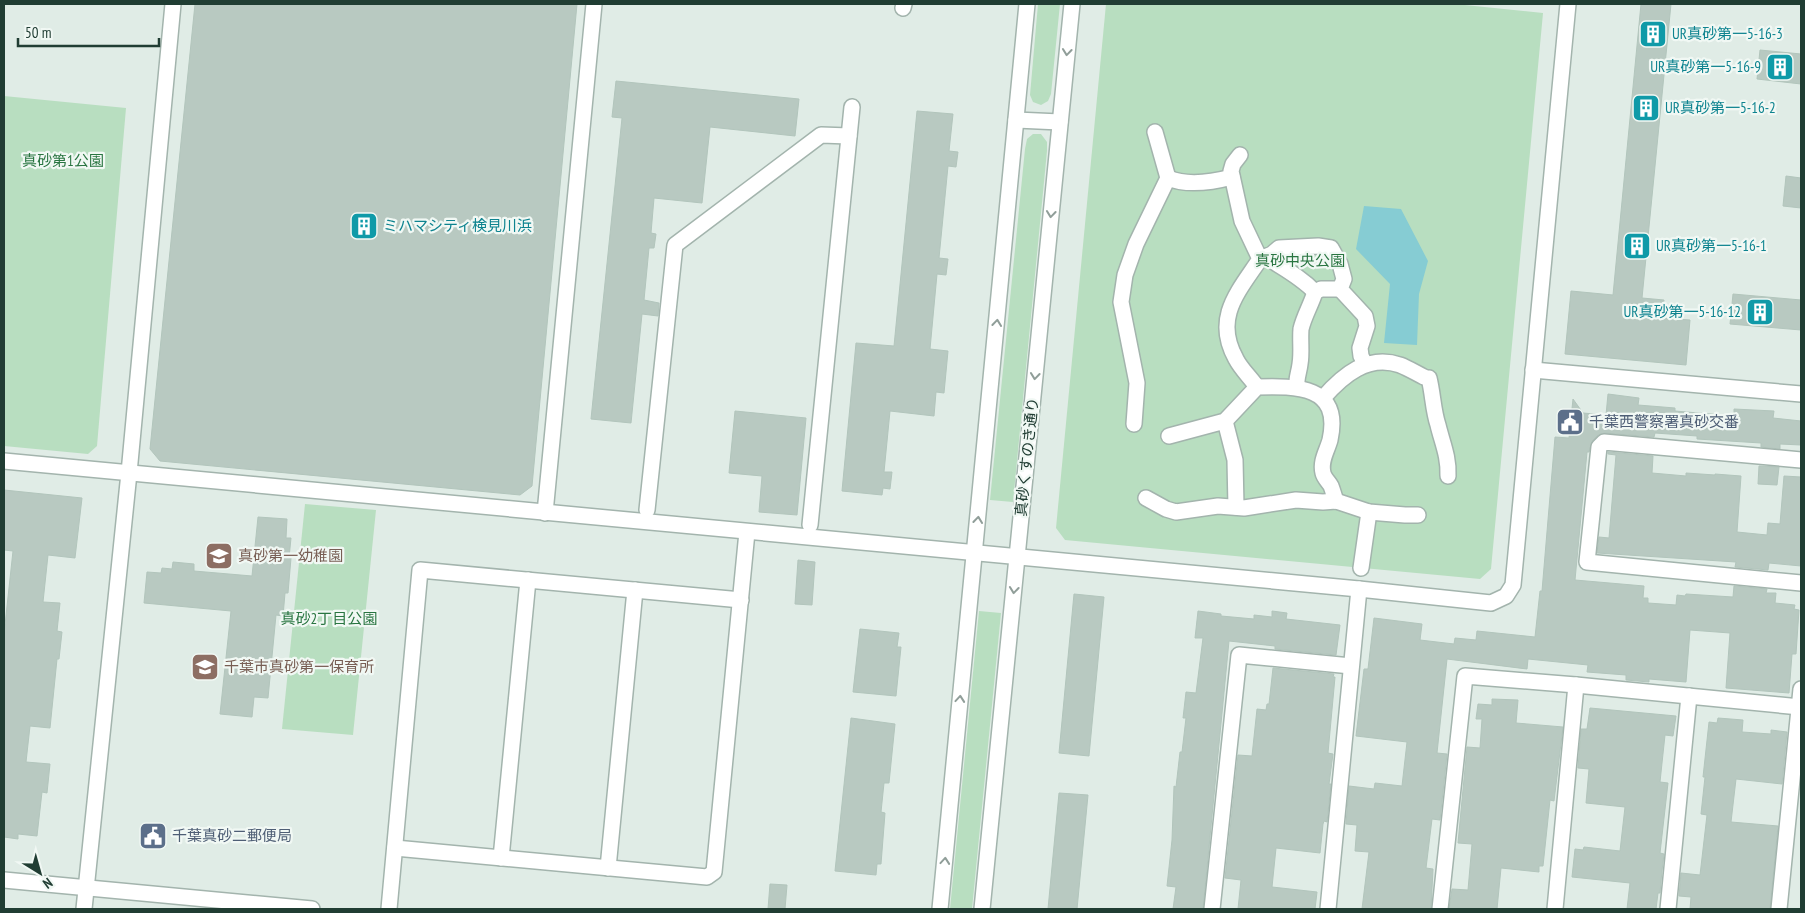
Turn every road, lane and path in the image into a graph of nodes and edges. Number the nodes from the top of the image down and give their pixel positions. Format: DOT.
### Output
graph roads {
  1 [pos="173,4"];
  2 [pos="594,4"];
  3 [pos="1027,4"];
  4 [pos="1072,4"];
  5 [pos="1568,4"];
  6 [pos="852,106"];
  7 [pos="1016,120"];
  8 [pos="1060,122"];
  9 [pos="1155,132"];
  10 [pos="849,136"];
  11 [pos="1240,155"];
  12 [pos="1232,177"];
  13 [pos="1168,178"];
  14 [pos="1263,258"];
  15 [pos="1340,288"];
  16 [pos="1315,292"];
  17 [pos="1365,364"];
  18 [pos="1533,370"];
  19 [pos="1257,387"];
  20 [pos="1296,387"];
  21 [pos="1801,394"];
  22 [pos="1323,398"];
  23 [pos="1225,421"];
  24 [pos="1134,424"];
  25 [pos="1169,436"];
  26 [pos="1801,460"];
  27 [pos="4,461"];
  28 [pos="129,473"];
  29 [pos="1448,476"];
  30 [pos="1146,498"];
  31 [pos="1336,501"];
  32 [pos="1236,507"];
  33 [pos="648,510"];
  34 [pos="1369,512"];
  35 [pos="545,513"];
  36 [pos="1418,515"];
  37 [pos="810,525"];
  38 [pos="747,532"];
  39 [pos="974,553"];
  40 [pos="1017,557"];
  41 [pos="1360,568"];
  42 [pos="528,580"];
  43 [pos="1801,583"];
  44 [pos="1358,589"];
  45 [pos="635,590"];
  46 [pos="741,600"];
  47 [pos="1351,666"];
  48 [pos="1576,685"];
  49 [pos="1801,689"];
  50 [pos="1689,696"];
  51 [pos="1800,707"];
  52 [pos="395,848"];
  53 [pos="501,858"];
  54 [pos="608,868"];
  55 [pos="4,880"];
  56 [pos="86,888"];
  57 [pos="84,909"];
  58 [pos="312,909"];
  59 [pos="389,909"];
  60 [pos="940,909"];
  61 [pos="982,909"];
  62 [pos="1212,909"];
  63 [pos="1328,909"];
  64 [pos="1440,909"];
  65 [pos="1555,909"];
  66 [pos="1668,909"];
  67 [pos="1779,909"];
  1 -- 28 [label="street"];
  2 -- 35 [label="street"];
  3 -- 7 [label="street"];
  4 -- 8 [label="street, 真砂くすのき通り, one-way"];
  5 -- 18 [label="street"];
  6 -- 10 [label="street"];
  7 -- 8 [label="street"];
  39 -- 7 [label="street, one-way"];
  8 -- 40 [label="street, 真砂くすのき通り, one-way"];
  9 -- 13 [label="street"];
  10 -- 33 [label="street"];
  10 -- 37 [label="street"];
  11 -- 12 [label="street"];
  12 -- 13 [label="street"];
  12 -- 14 [label="street"];
  13 -- 24 [label="street"];
  14 -- 15 [label="street"];
  14 -- 16 [label="street"];
  14 -- 19 [label="street"];
  15 -- 16 [label="street"];
  15 -- 17 [label="street"];
  16 -- 20 [label="street"];
  17 -- 22 [label="street"];
  17 -- 29 [label="street"];
  18 -- 21 [label="street"];
  18 -- 44 [label="street"];
  19 -- 20 [label="street"];
  19 -- 23 [label="street"];
  20 -- 22 [label="street"];
  22 -- 31 [label="street"];
  23 -- 25 [label="street"];
  23 -- 32 [label="street"];
  26 -- 43 [label="street"];
  27 -- 28 [label="street"];
  28 -- 35 [label="street"];
  28 -- 56 [label="street"];
  30 -- 32 [label="street"];
  31 -- 32 [label="street"];
  31 -- 34 [label="street"];
  34 -- 36 [label="street"];
  34 -- 41 [label="street"];
  35 -- 38 [label="street"];
  38 -- 39 [label="street"];
  38 -- 46 [label="street"];
  39 -- 40 [label="street"];
  60 -- 39 [label="street, one-way"];
  40 -- 44 [label="street"];
  40 -- 61 [label="street, 真砂くすのき通り, one-way"];
  42 -- 45 [label="street"];
  42 -- 52 [label="street"];
  42 -- 53 [label="street"];
  44 -- 47 [label="street"];
  45 -- 46 [label="street"];
  45 -- 54 [label="street"];
  46 -- 54 [label="street"];
  47 -- 62 [label="street"];
  47 -- 63 [label="street"];
  48 -- 50 [label="street"];
  48 -- 64 [label="street"];
  48 -- 65 [label="street"];
  49 -- 51 [label="street"];
  50 -- 51 [label="street"];
  50 -- 66 [label="street"];
  51 -- 67 [label="street"];
  52 -- 53 [label="street"];
  52 -- 59 [label="street"];
  53 -- 54 [label="street"];
  55 -- 56 [label="street"];
  56 -- 57 [label="street"];
  56 -- 58 [label="street"];
}
